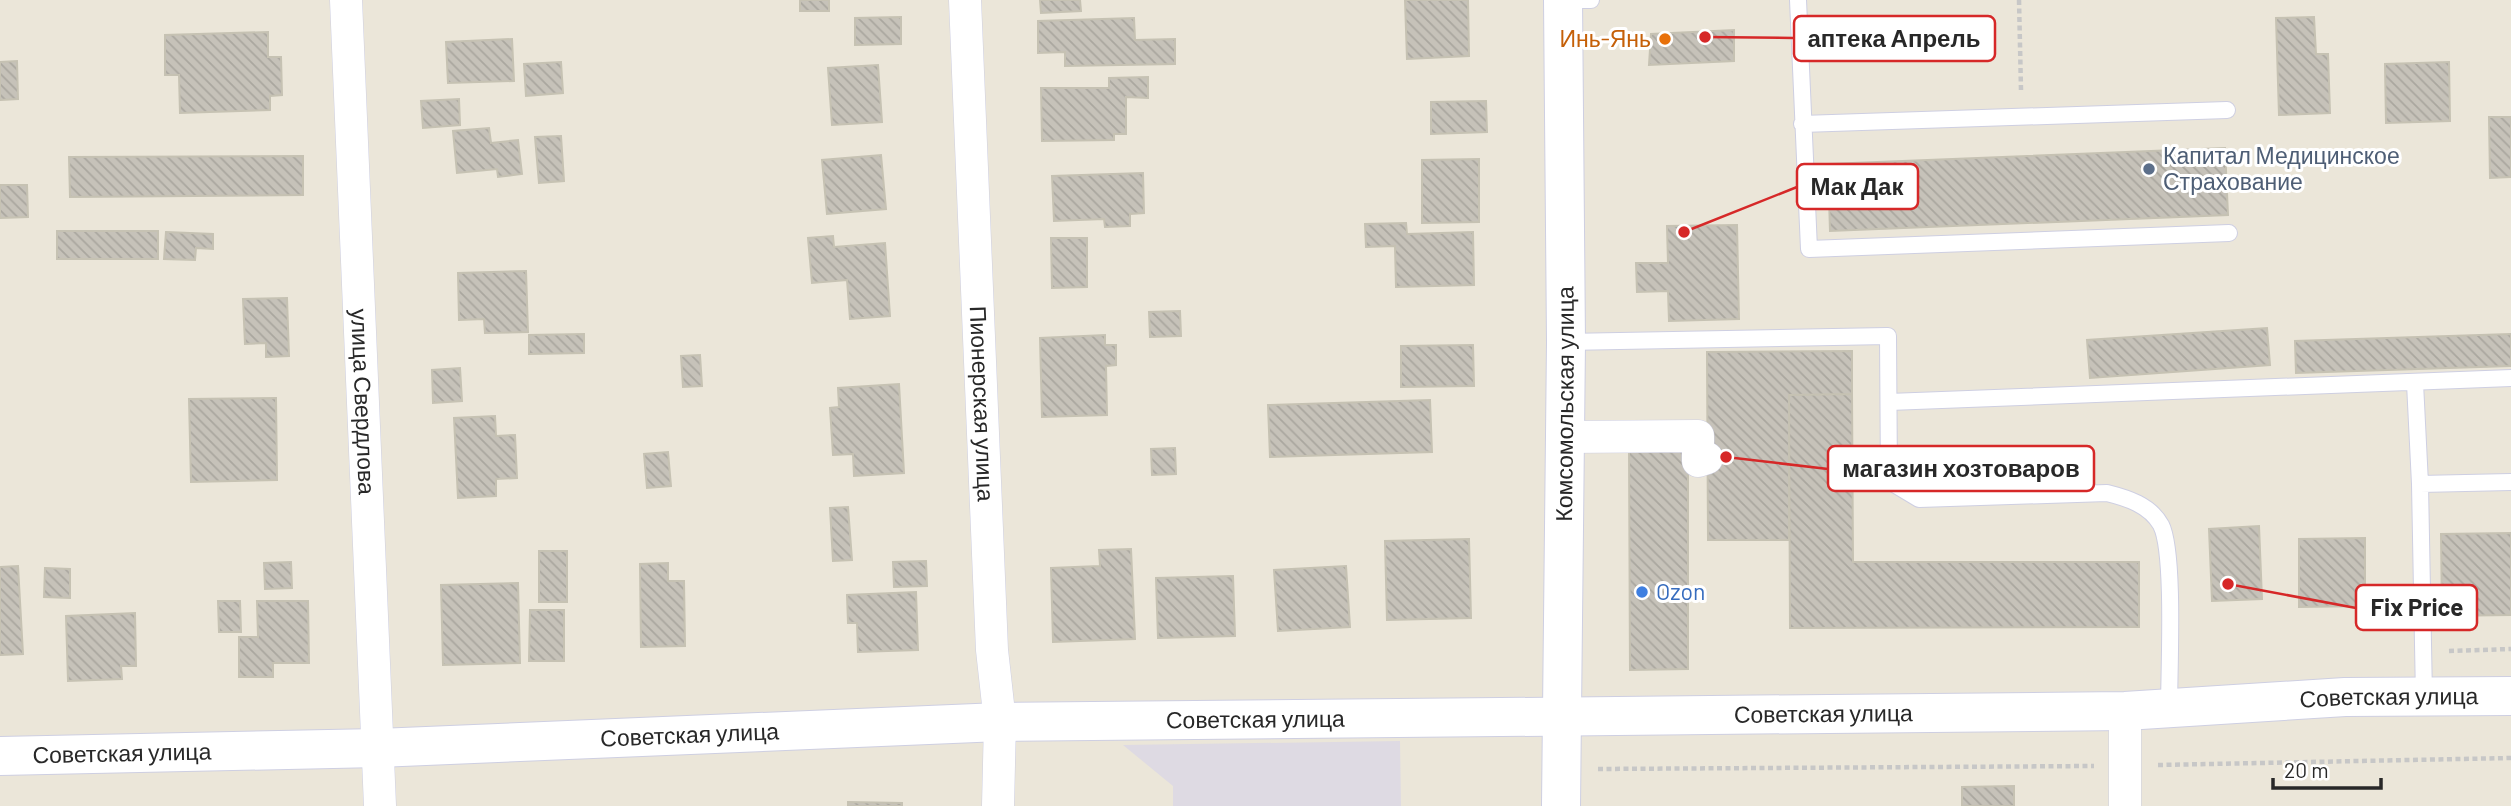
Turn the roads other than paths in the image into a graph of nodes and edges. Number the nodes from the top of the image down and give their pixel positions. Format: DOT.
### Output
graph roads {
  1 [pos="346,0"];
  2 [pos="965,0"];
  3 [pos="1563,0"];
  4 [pos="1591,0"];
  5 [pos="1798,0"];
  6 [pos="2227,110"];
  7 [pos="1802,124"];
  8 [pos="2229,233"];
  9 [pos="1566,342"];
  10 [pos="2511,379"];
  11 [pos="2415,383"];
  12 [pos="1889,402"];
  13 [pos="1565,437"];
  14 [pos="1707,458"];
  15 [pos="2511,482"];
  16 [pos="2420,484"];
  17 [pos="2511,696"];
  18 [pos="2424,697"];
  19 [pos="2169,710"];
  20 [pos="2125,712"];
  21 [pos="1561,718"];
  22 [pos="1000,722"];
  23 [pos="378,748"];
  24 [pos="0,756"];
  25 [pos="380,806"];
  26 [pos="998,806"];
  27 [pos="1561,806"];
  28 [pos="2125,806"];
  1 -- 23 [label="street, улица Свердлова"];
  2 -- 22 [label="street, Пионерская улица"];
  3 -- 4 [label="lane"];
  3 -- 9 [label="street, Комсомольская улица"];
  5 -- 7 [label="lane"];
  6 -- 7 [label="lane"];
  7 -- 8 [label="lane"];
  9 -- 12 [label="lane"];
  9 -- 13 [label="street, Комсомольская улица"];
  10 -- 11 [label="lane"];
  11 -- 12 [label="lane"];
  11 -- 16 [label="lane"];
  12 -- 19 [label="lane"];
  13 -- 14 [label="street"];
  13 -- 21 [label="street, Комсомольская улица"];
  15 -- 16 [label="lane"];
  16 -- 18 [label="lane"];
  17 -- 18 [label="street, Советская улица"];
  18 -- 19 [label="street, Советская улица"];
  19 -- 20 [label="street, Советская улица"];
  20 -- 21 [label="street, Советская улица"];
  20 -- 28 [label="street"];
  21 -- 22 [label="street, Советская улица"];
  21 -- 27 [label="street, Комсомольская улица"];
  22 -- 23 [label="street, Советская улица"];
  22 -- 26 [label="street, Пионерская улица"];
  23 -- 24 [label="street, Советская улица"];
  23 -- 25 [label="street, улица Свердлова"];
}
